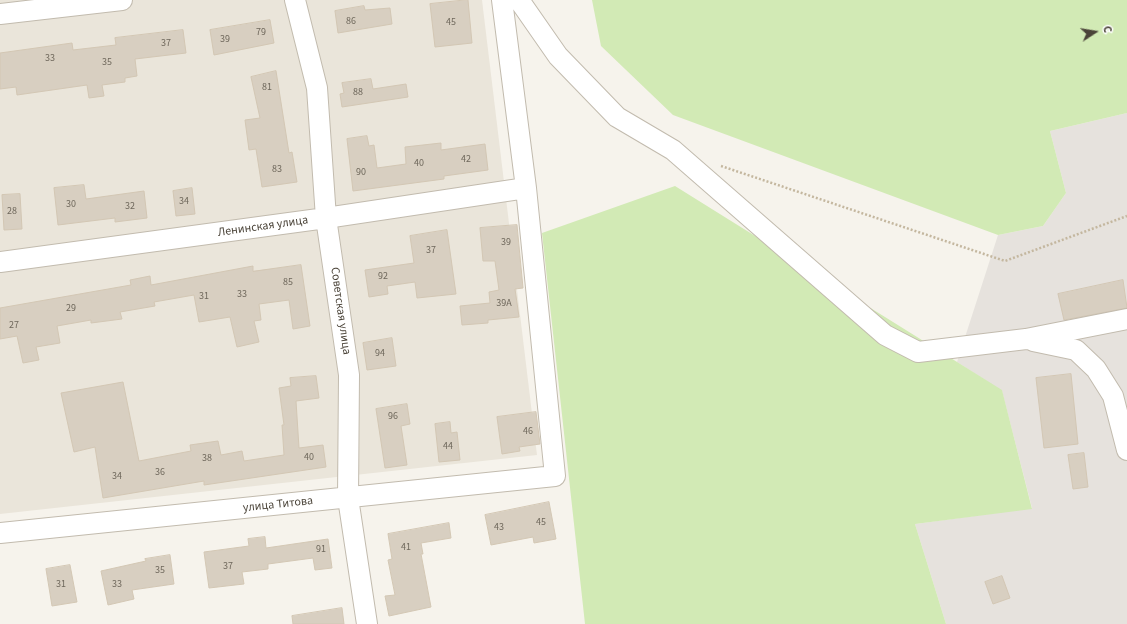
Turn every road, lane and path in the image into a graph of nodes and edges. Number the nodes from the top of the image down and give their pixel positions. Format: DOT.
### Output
graph roads {
  1 [pos="122,0"];
  2 [pos="295,0"];
  3 [pos="502,0"];
  4 [pos="519,0"];
  5 [pos="0,14"];
  6 [pos="718,165"];
  7 [pos="526,188"];
  8 [pos="1127,216"];
  9 [pos="326,218"];
  10 [pos="0,262"];
  11 [pos="1127,320"];
  12 [pos="1026,339"];
  13 [pos="1127,450"];
  14 [pos="348,498"];
  15 [pos="0,533"];
  16 [pos="367,624"];
  1 -- 5 [label="street"];
  2 -- 9 [label="street, Советская улица"];
  3 -- 7 [label="street"];
  4 -- 12 [label="street"];
  6 -- 8 [label="path"];
  7 -- 9 [label="street, Ленинская улица"];
  7 -- 14 [label="street, улица Титова"];
  9 -- 10 [label="street, Ленинская улица"];
  9 -- 14 [label="street, Советская улица"];
  11 -- 12 [label="street"];
  12 -- 13 [label="street"];
  14 -- 15 [label="street, улица Титова"];
  14 -- 16 [label="street, Советская улица"];
}
